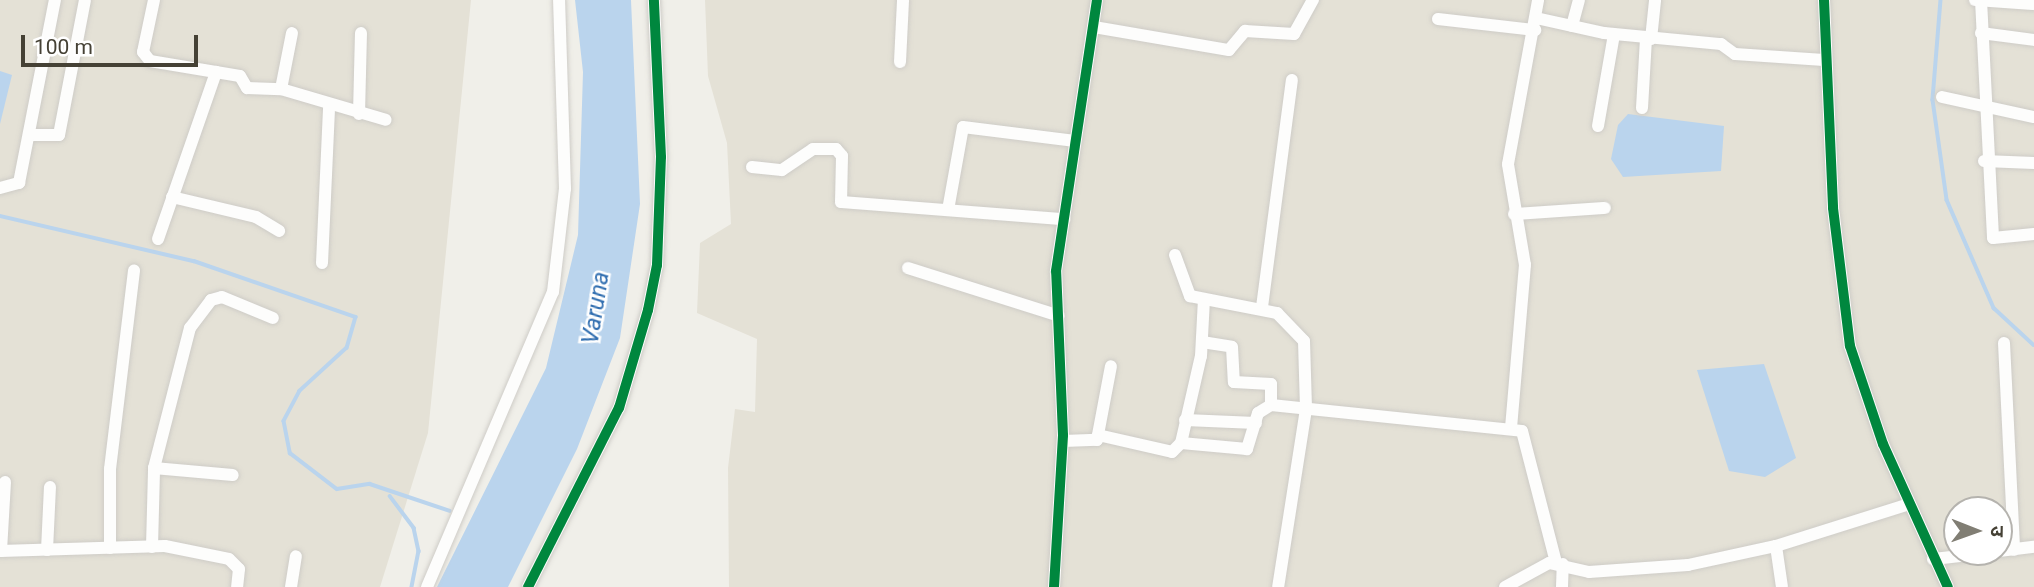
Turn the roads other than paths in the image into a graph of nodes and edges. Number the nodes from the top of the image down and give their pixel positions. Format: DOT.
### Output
graph roads {
  1 [pos="55,0"];
  2 [pos="85,0"];
  3 [pos="154,0"];
  4 [pos="559,0"];
  5 [pos="654,0"];
  6 [pos="903,0"];
  7 [pos="1097,0"];
  8 [pos="1314,0"];
  9 [pos="1538,0"];
  10 [pos="1579,0"];
  11 [pos="1655,0"];
  12 [pos="1824,0"];
  13 [pos="1979,1"];
  14 [pos="2017,2"];
  15 [pos="2034,4"];
  16 [pos="1438,19"];
  17 [pos="1535,24"];
  18 [pos="1572,26"];
  19 [pos="1094,27"];
  20 [pos="292,33"];
  21 [pos="361,33"];
  22 [pos="1981,33"];
  23 [pos="1614,34"];
  24 [pos="1648,38"];
  25 [pos="2034,40"];
  26 [pos="1824,60"];
  27 [pos="900,62"];
  28 [pos="216,72"];
  29 [pos="1292,80"];
  30 [pos="281,89"];
  31 [pos="1942,97"];
  32 [pos="329,106"];
  33 [pos="1984,106"];
  34 [pos="1642,108"];
  35 [pos="359,114"];
  36 [pos="2034,117"];
  37 [pos="386,120"];
  38 [pos="1598,126"];
  39 [pos="30,135"];
  40 [pos="1075,141"];
  41 [pos="1984,160"];
  42 [pos="2034,163"];
  43 [pos="752,167"];
  44 [pos="0,188"];
  45 [pos="172,197"];
  46 [pos="1605,208"];
  47 [pos="948,210"];
  48 [pos="1514,214"];
  49 [pos="1064,219"];
  50 [pos="279,231"];
  51 [pos="2034,234"];
  52 [pos="159,239"];
  53 [pos="1175,255"];
  54 [pos="322,263"];
  55 [pos="908,268"];
  56 [pos="134,270"];
  57 [pos="1204,299"];
  58 [pos="1262,307"];
  59 [pos="1059,316"];
  60 [pos="274,318"];
  61 [pos="1202,342"];
  62 [pos="2004,343"];
  63 [pos="1111,366"];
  64 [pos="1270,405"];
  65 [pos="1306,409"];
  66 [pos="1185,420"];
  67 [pos="1256,423"];
  68 [pos="1511,428"];
  69 [pos="1098,435"];
  70 [pos="1063,441"];
  71 [pos="1181,443"];
  72 [pos="154,468"];
  73 [pos="233,475"];
  74 [pos="5,482"];
  75 [pos="50,486"];
  76 [pos="1909,504"];
  77 [pos="1776,546"];
  78 [pos="152,547"];
  79 [pos="2034,547"];
  80 [pos="110,548"];
  81 [pos="47,550"];
  82 [pos="2014,550"];
  83 [pos="1,551"];
  84 [pos="296,556"];
  85 [pos="1943,558"];
  86 [pos="1933,559"];
  87 [pos="1560,563"];
  88 [pos="237,587"];
  89 [pos="291,587"];
  90 [pos="427,587"];
  91 [pos="528,587"];
  92 [pos="1054,587"];
  93 [pos="1279,587"];
  94 [pos="1505,587"];
  95 [pos="1562,587"];
  96 [pos="1782,587"];
  97 [pos="1948,587"];
  1 -- 39 [label="street"];
  2 -- 39 [label="street"];
  3 -- 28 [label="street"];
  4 -- 90 [label="street"];
  5 -- 91 [label="street"];
  6 -- 27 [label="street"];
  7 -- 19 [label="street"];
  8 -- 19 [label="street"];
  9 -- 17 [label="street"];
  10 -- 18 [label="street"];
  11 -- 24 [label="street"];
  12 -- 26 [label="street"];
  13 -- 14 [label="street"];
  13 -- 22 [label="street"];
  14 -- 15 [label="street"];
  16 -- 17 [label="street"];
  17 -- 18 [label="street"];
  17 -- 48 [label="street"];
  18 -- 23 [label="street"];
  19 -- 40 [label="street"];
  20 -- 30 [label="street"];
  21 -- 35 [label="street"];
  22 -- 25 [label="street"];
  22 -- 33 [label="street"];
  23 -- 24 [label="street"];
  23 -- 38 [label="street"];
  24 -- 26 [label="street"];
  24 -- 34 [label="street"];
  26 -- 76 [label="street"];
  28 -- 30 [label="street"];
  28 -- 45 [label="street"];
  29 -- 58 [label="street"];
  30 -- 32 [label="street"];
  31 -- 33 [label="street"];
  32 -- 35 [label="street"];
  32 -- 54 [label="street"];
  33 -- 36 [label="street"];
  33 -- 41 [label="street"];
  35 -- 37 [label="street"];
  39 -- 44 [label="street"];
  40 -- 47 [label="street"];
  40 -- 49 [label="street"];
  41 -- 42 [label="street"];
  41 -- 51 [label="street"];
  43 -- 47 [label="street"];
  45 -- 50 [label="street"];
  45 -- 52 [label="street"];
  46 -- 48 [label="street"];
  47 -- 49 [label="street"];
  48 -- 68 [label="street"];
  49 -- 59 [label="street"];
  53 -- 57 [label="street"];
  55 -- 59 [label="street"];
  56 -- 80 [label="street"];
  57 -- 58 [label="street"];
  57 -- 61 [label="street"];
  58 -- 65 [label="street"];
  59 -- 70 [label="street"];
  60 -- 72 [label="street"];
  61 -- 64 [label="street"];
  61 -- 66 [label="street"];
  62 -- 82 [label="street"];
  63 -- 69 [label="street"];
  64 -- 65 [label="street"];
  64 -- 67 [label="street"];
  65 -- 68 [label="street"];
  65 -- 93 [label="street"];
  66 -- 67 [label="street"];
  66 -- 71 [label="street"];
  67 -- 71 [label="street"];
  68 -- 87 [label="street"];
  69 -- 70 [label="street"];
  69 -- 71 [label="street"];
  70 -- 92 [label="street"];
  72 -- 73 [label="street"];
  72 -- 78 [label="street"];
  74 -- 83 [label="street"];
  75 -- 81 [label="street"];
  76 -- 77 [label="street"];
  76 -- 86 [label="street"];
  77 -- 87 [label="street"];
  77 -- 96 [label="street"];
  78 -- 80 [label="street"];
  78 -- 88 [label="street"];
  79 -- 82 [label="street"];
  80 -- 81 [label="street"];
  81 -- 83 [label="street"];
  84 -- 89 [label="street"];
  85 -- 86 [label="street"];
  86 -- 97 [label="street"];
  87 -- 94 [label="street"];
  87 -- 95 [label="street"];
}
